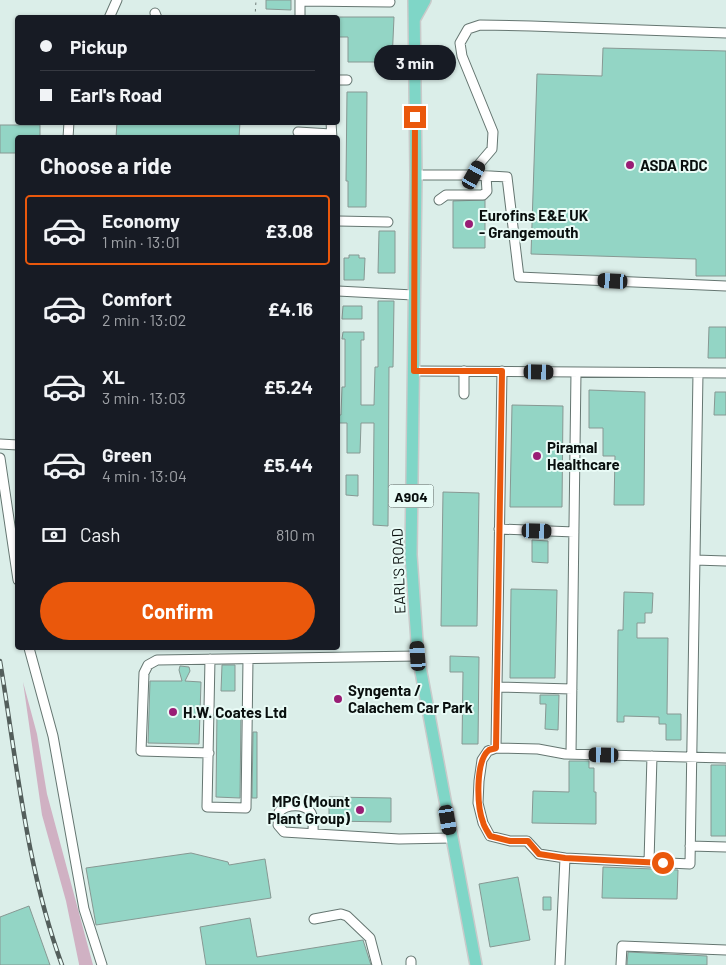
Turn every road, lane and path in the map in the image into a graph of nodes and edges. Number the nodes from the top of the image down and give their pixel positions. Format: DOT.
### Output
graph roads {
  1 [pos="117,0"];
  2 [pos="256,0"];
  3 [pos="300,0"];
  4 [pos="414,0"];
  5 [pos="425,0"];
  6 [pos="390,2"];
  7 [pos="110,15"];
  8 [pos="255,15"];
  9 [pos="300,15"];
  10 [pos="414,20"];
  11 [pos="726,33"];
  12 [pos="340,80"];
  13 [pos="347,80"];
  14 [pos="298,132"];
  15 [pos="324,135"];
  16 [pos="416,175"];
  17 [pos="474,175"];
  18 [pos="486,176"];
  19 [pos="439,200"];
  20 [pos="340,220"];
  21 [pos="388,222"];
  22 [pos="726,286"];
  23 [pos="340,291"];
  24 [pos="413,294"];
  25 [pos="414,371"];
  26 [pos="464,371"];
  27 [pos="502,371"];
  28 [pos="576,372"];
  29 [pos="698,373"];
  30 [pos="726,373"];
  31 [pos="464,394"];
  32 [pos="0,444"];
  33 [pos="15,445"];
  34 [pos="0,458"];
  35 [pos="499,529"];
  36 [pos="574,532"];
  37 [pos="695,560"];
  38 [pos="726,561"];
  39 [pos="15,563"];
  40 [pos="30,650"];
  41 [pos="418,656"];
  42 [pos="210,659"];
  43 [pos="248,659"];
  44 [pos="497,687"];
  45 [pos="572,689"];
  46 [pos="496,748"];
  47 [pos="209,753"];
  48 [pos="571,754"];
  49 [pos="652,756"];
  50 [pos="692,758"];
  51 [pos="726,758"];
  52 [pos="313,833"];
  53 [pos="452,838"];
  54 [pos="690,846"];
  55 [pos="726,847"];
  56 [pos="565,858"];
  57 [pos="649,862"];
  58 [pos="314,918"];
  59 [pos="726,950"];
  60 [pos="102,965"];
  61 [pos="377,965"];
  62 [pos="476,965"];
  63 [pos="560,965"];
  64 [pos="621,965"];
  1 -- 7 [label="street"];
  2 -- 8 [label="path"];
  3 -- 6 [label="street"];
  3 -- 9 [label="street"];
  4 -- 10 [label="main road, EARL'S ROAD"];
  5 -- 10 [label="main road, EARL'S ROAD"];
  10 -- 16 [label="main road, EARL'S ROAD / A904"];
  11 -- 17 [label="street"];
  12 -- 13 [label="street"];
  14 -- 15 [label="street"];
  16 -- 17 [label="street"];
  16 -- 24 [label="main road, EARL'S ROAD / A904"];
  17 -- 18 [label="street"];
  18 -- 19 [label="street"];
  18 -- 22 [label="street"];
  20 -- 21 [label="street"];
  23 -- 24 [label="street"];
  24 -- 25 [label="main road, EARL'S ROAD / A904"];
  25 -- 26 [label="street"];
  25 -- 41 [label="main road, EARL'S ROAD / A904"];
  26 -- 27 [label="street"];
  26 -- 31 [label="street"];
  27 -- 28 [label="street"];
  27 -- 35 [label="street"];
  28 -- 29 [label="street"];
  28 -- 36 [label="street"];
  29 -- 30 [label="street"];
  29 -- 37 [label="street"];
  32 -- 33 [label="street"];
  34 -- 39 [label="street"];
  35 -- 36 [label="street"];
  35 -- 44 [label="street"];
  36 -- 45 [label="street"];
  37 -- 38 [label="street"];
  37 -- 50 [label="street"];
  40 -- 60 [label="street"];
  41 -- 43 [label="street"];
  41 -- 53 [label="main road, EARL'S ROAD / A904"];
  42 -- 43 [label="street"];
  42 -- 47 [label="street"];
  42 -- 47 [label="street"];
  43 -- 47 [label="street"];
  44 -- 45 [label="street"];
  44 -- 46 [label="street"];
  45 -- 48 [label="street"];
  46 -- 48 [label="street"];
  46 -- 56 [label="street"];
  48 -- 49 [label="street"];
  49 -- 50 [label="street"];
  49 -- 57 [label="street"];
  50 -- 51 [label="street"];
  50 -- 54 [label="street"];
  52 -- 53 [label="street"];
  53 -- 62 [label="main road, EARL'S ROAD / A904"];
  54 -- 55 [label="street"];
  54 -- 57 [label="street"];
  56 -- 57 [label="street"];
  56 -- 63 [label="street"];
  58 -- 61 [label="street"];
  59 -- 64 [label="street"];
}
